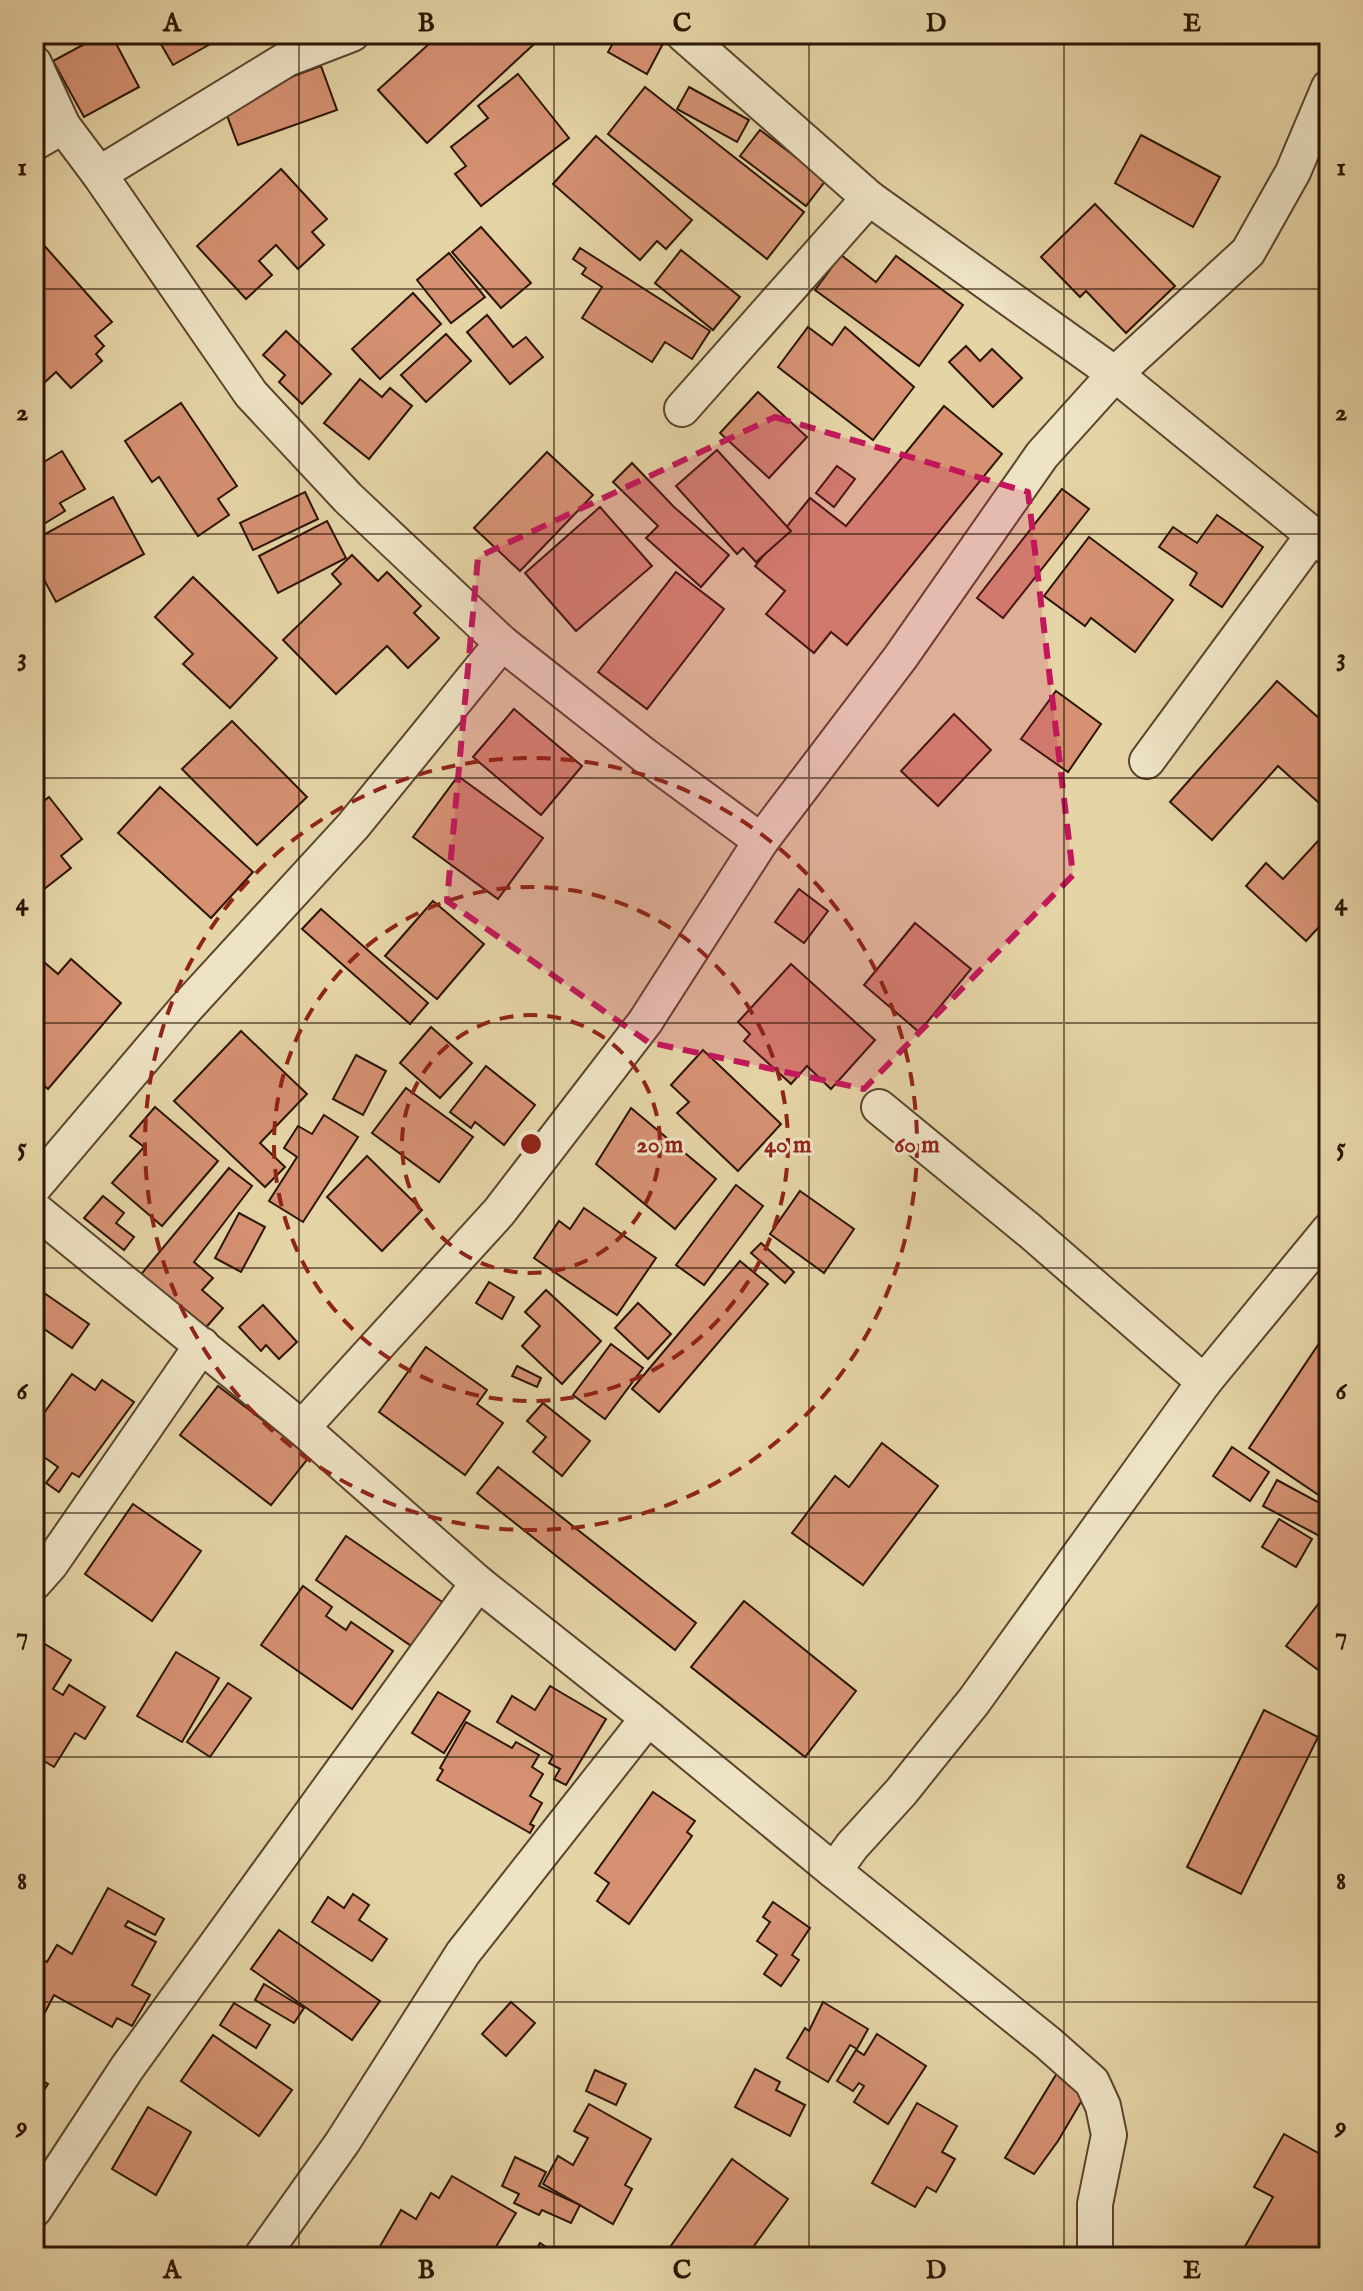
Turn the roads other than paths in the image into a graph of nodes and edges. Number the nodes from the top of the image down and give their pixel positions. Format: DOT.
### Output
graph roads {
  1 [pos="352,34"];
  2 [pos="683,34"];
  3 [pos="34,63"];
  4 [pos="1329,87"];
  5 [pos="63,126"];
  6 [pos="34,143"];
  7 [pos="99,174"];
  8 [pos="869,198"];
  9 [pos="1115,374"];
  10 [pos="682,409"];
  11 [pos="1321,541"];
  12 [pos="502,643"];
  13 [pos="1147,761"];
  14 [pos="761,841"];
  15 [pos="879,1107"];
  16 [pos="34,1187"];
  17 [pos="34,1209"];
  18 [pos="1329,1230"];
  19 [pos="202,1345"];
  20 [pos="1204,1382"];
  21 [pos="302,1428"];
  22 [pos="34,1583"];
  23 [pos="478,1583"];
  24 [pos="648,1718"];
  25 [pos="834,1871"];
  26 [pos="34,2210"];
  27 [pos="261,2257"];
  28 [pos="1095,2257"];
  1 -- 7 [label="street"];
  2 -- 8 [label="street"];
  3 -- 5 [label="street"];
  4 -- 9 [label="street"];
  5 -- 6 [label="street"];
  5 -- 7 [label="street"];
  7 -- 12 [label="street"];
  8 -- 9 [label="street"];
  8 -- 10 [label="street"];
  9 -- 11 [label="street"];
  9 -- 14 [label="street"];
  11 -- 13 [label="street"];
  12 -- 14 [label="street"];
  12 -- 16 [label="street"];
  14 -- 21 [label="street"];
  15 -- 20 [label="street"];
  17 -- 19 [label="street"];
  18 -- 20 [label="street"];
  19 -- 21 [label="street"];
  19 -- 22 [label="street"];
  20 -- 25 [label="street"];
  21 -- 23 [label="street"];
  23 -- 24 [label="street"];
  23 -- 26 [label="street"];
  24 -- 25 [label="street"];
  24 -- 27 [label="street"];
  25 -- 28 [label="street"];
}
